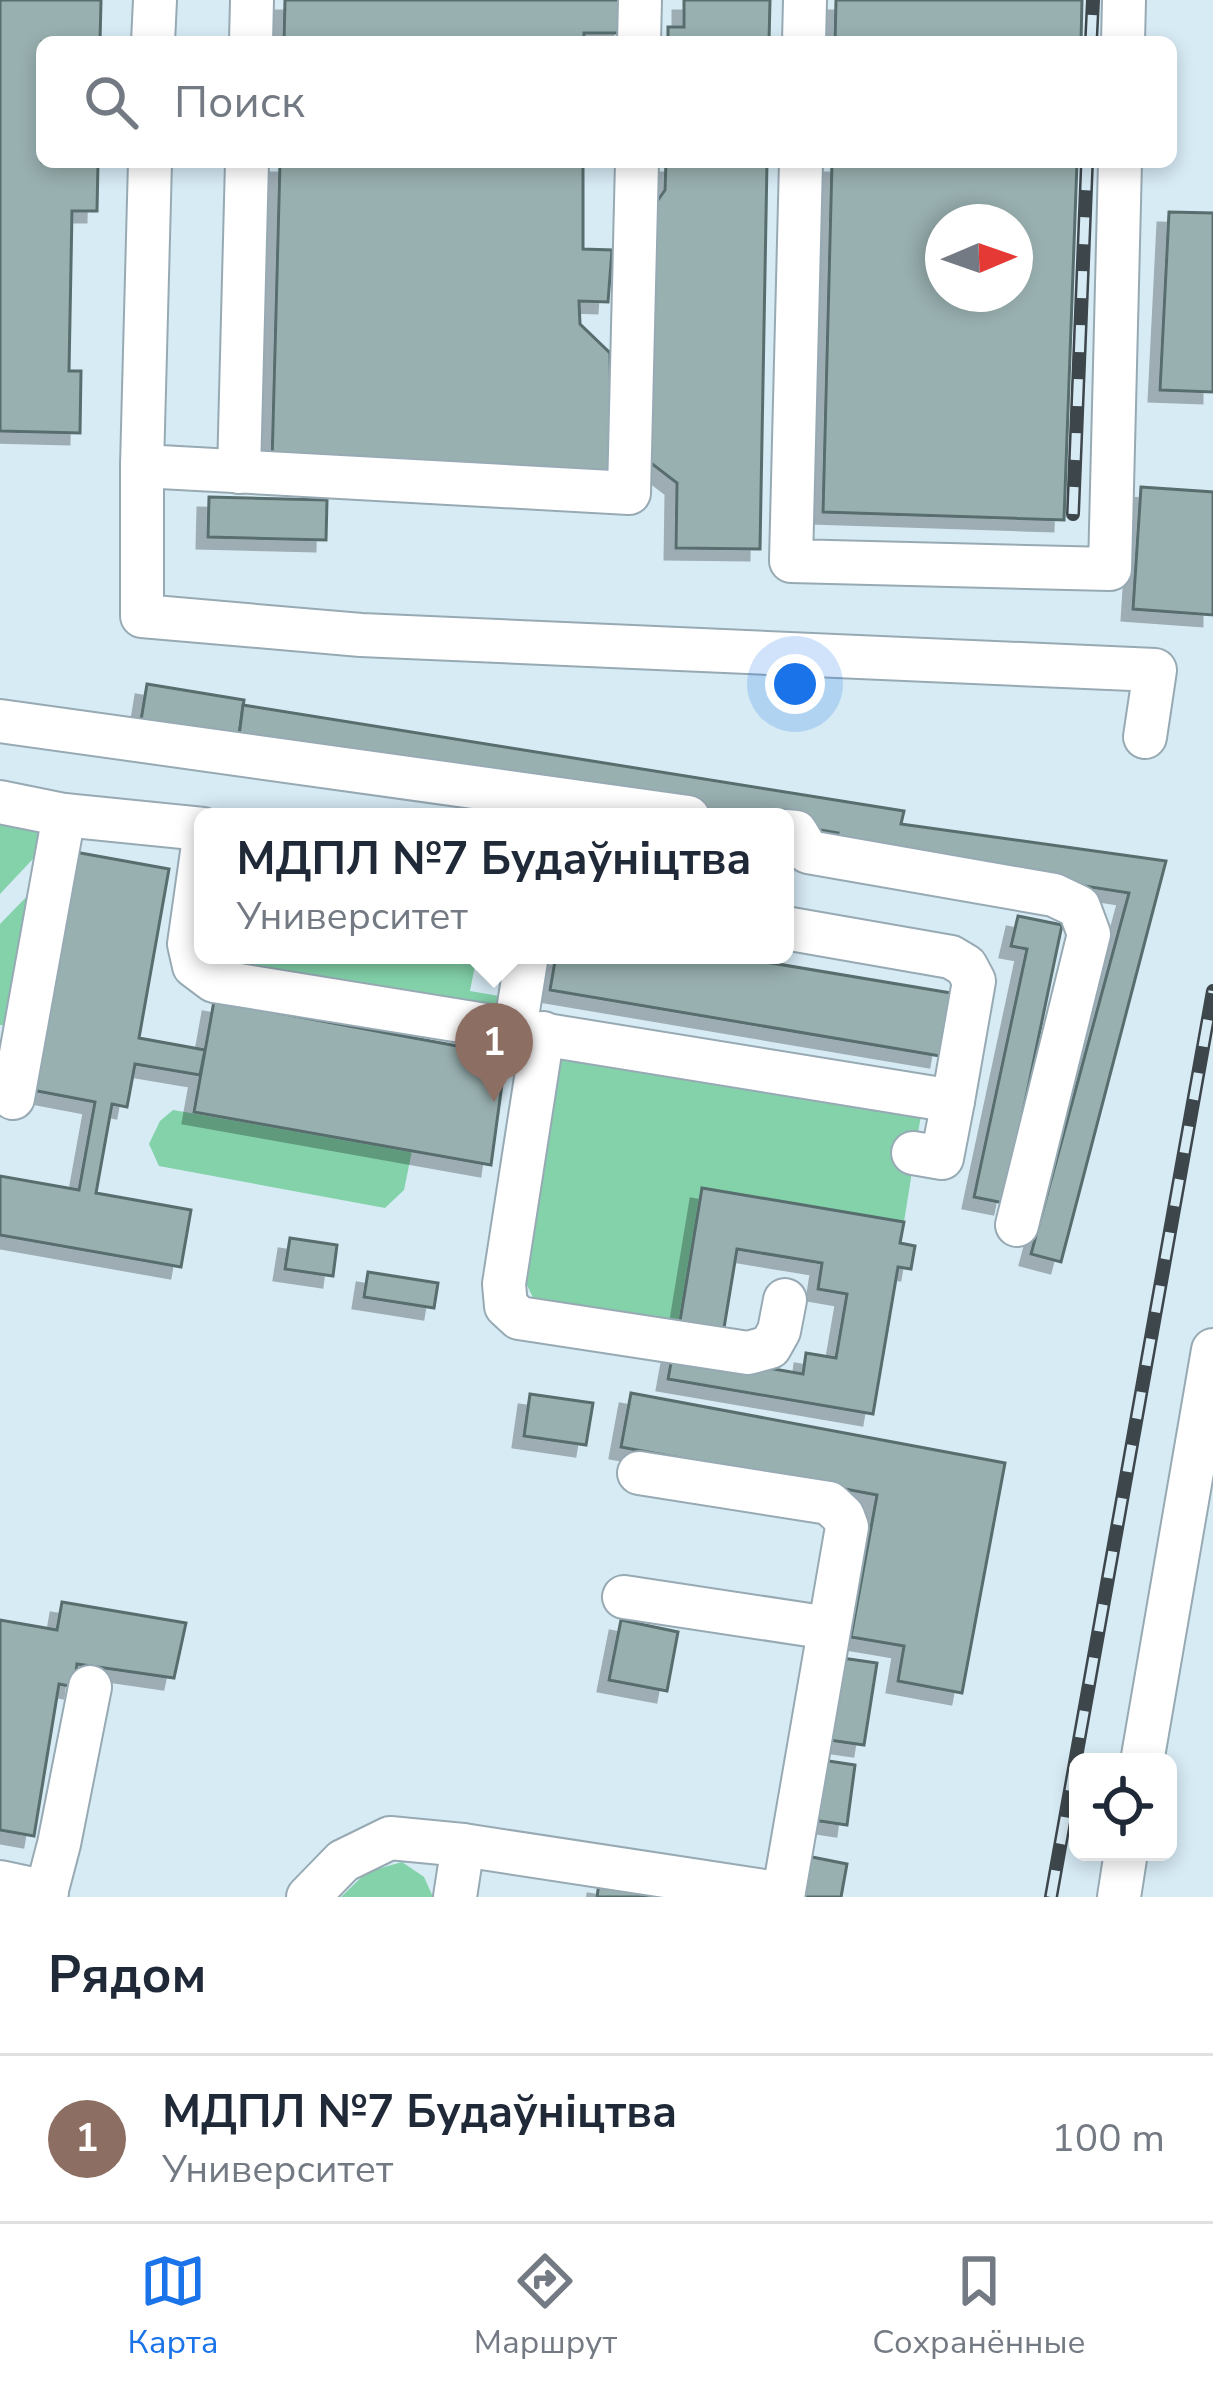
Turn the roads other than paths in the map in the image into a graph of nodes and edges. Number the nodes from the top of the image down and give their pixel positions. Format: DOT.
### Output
graph roads {
  1 [pos="154,0"];
  2 [pos="252,0"];
  3 [pos="640,0"];
  4 [pos="805,0"];
  5 [pos="1124,0"];
  6 [pos="153,36"];
  7 [pos="250,36"];
  8 [pos="639,36"];
  9 [pos="804,36"];
  10 [pos="1123,36"];
  11 [pos="150,168"];
  12 [pos="248,168"];
  13 [pos="637,168"];
  14 [pos="801,168"];
  15 [pos="1120,168"];
  16 [pos="142,466"];
  17 [pos="239,472"];
  18 [pos="0,721"];
  19 [pos="1145,737"];
  20 [pos="0,802"];
  21 [pos="624,808"];
  22 [pos="64,815"];
  23 [pos="194,828"];
  24 [pos="794,832"];
  25 [pos="194,909"];
  26 [pos="794,930"];
  27 [pos="527,964"];
  28 [pos="529,1031"];
  29 [pos="13,1098"];
  30 [pos="953,1101"];
  31 [pos="913,1153"];
  32 [pos="1017,1226"];
  33 [pos="785,1300"];
  34 [pos="1213,1350"];
  35 [pos="639,1473"];
  36 [pos="624,1597"];
  37 [pos="829,1628"];
  38 [pos="90,1687"];
  39 [pos="1144,1753"];
  40 [pos="463,1845"];
  41 [pos="1125,1861"];
  42 [pos="340,1879"];
  43 [pos="0,1882"];
  44 [pos="46,1894"];
  45 [pos="783,1896"];
  46 [pos="308,1897"];
  47 [pos="455,1897"];
  48 [pos="1119,1897"];
  1 -- 6 [label="lane"];
  2 -- 7 [label="lane"];
  3 -- 8 [label="lane"];
  4 -- 9 [label="lane"];
  5 -- 10 [label="lane"];
  11 -- 16 [label="lane"];
  12 -- 17 [label="lane"];
  13 -- 17 [label="lane"];
  14 -- 15 [label="lane"];
  16 -- 17 [label="lane"];
  16 -- 19 [label="lane"];
  18 -- 21 [label="lane"];
  20 -- 22 [label="lane"];
  22 -- 23 [label="lane"];
  22 -- 29 [label="lane"];
  24 -- 32 [label="lane"];
  25 -- 28 [label="lane"];
  26 -- 30 [label="lane"];
  27 -- 28 [label="lane"];
  28 -- 30 [label="lane"];
  28 -- 33 [label="lane"];
  30 -- 31 [label="lane"];
  34 -- 39 [label="lane"];
  35 -- 37 [label="lane"];
  36 -- 37 [label="lane"];
  37 -- 45 [label="lane"];
  38 -- 44 [label="lane"];
  40 -- 42 [label="lane"];
  40 -- 45 [label="lane"];
  40 -- 47 [label="lane"];
  41 -- 48 [label="lane"];
  42 -- 46 [label="lane"];
  43 -- 44 [label="lane"];
}
